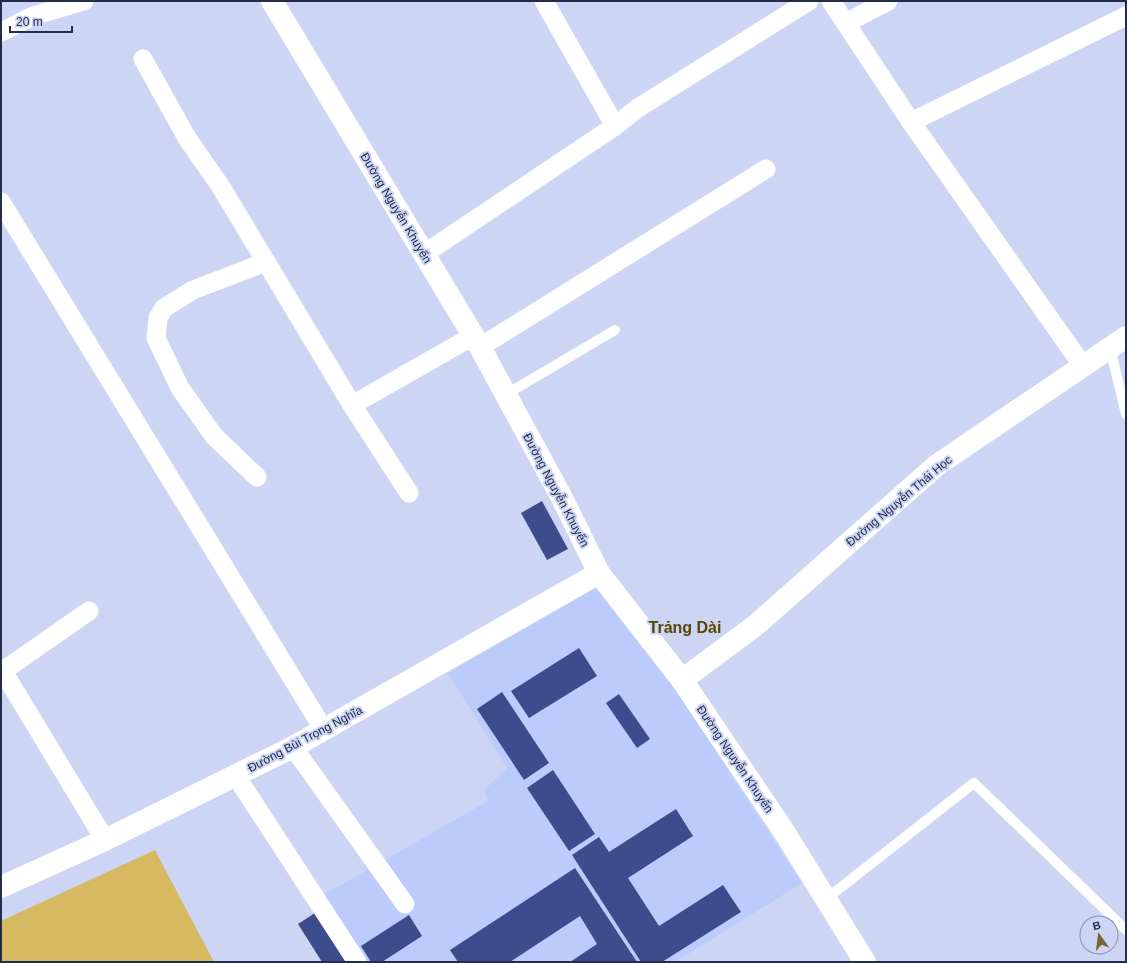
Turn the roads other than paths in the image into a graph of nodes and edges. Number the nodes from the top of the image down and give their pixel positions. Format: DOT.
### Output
graph roads {
  1 [pos="84,1"];
  2 [pos="272,1"];
  3 [pos="544,1"];
  4 [pos="809,1"];
  5 [pos="831,1"];
  6 [pos="888,1"];
  7 [pos="1126,16"];
  8 [pos="846,23"];
  9 [pos="1,32"];
  10 [pos="143,59"];
  11 [pos="911,122"];
  12 [pos="615,126"];
  13 [pos="766,169"];
  14 [pos="1,202"];
  15 [pos="424,254"];
  16 [pos="266,262"];
  17 [pos="615,330"];
  18 [pos="477,342"];
  19 [pos="1118,342"];
  20 [pos="1083,366"];
  21 [pos="506,395"];
  22 [pos="352,405"];
  23 [pos="1126,414"];
  24 [pos="257,477"];
  25 [pos="409,493"];
  26 [pos="599,572"];
  27 [pos="89,611"];
  28 [pos="2,670"];
  29 [pos="682,680"];
  30 [pos="324,730"];
  31 [pos="293,747"];
  32 [pos="236,776"];
  33 [pos="105,840"];
  34 [pos="1,887"];
  35 [pos="826,899"];
  36 [pos="405,904"];
  37 [pos="1126,930"];
  38 [pos="357,962"];
  39 [pos="865,962"];
  1 -- 9 [label="street"];
  2 -- 15 [label="street, Đường Nguyễn Khuyến"];
  3 -- 12 [label="street"];
  4 -- 12 [label="street"];
  5 -- 8 [label="street"];
  6 -- 8 [label="street"];
  7 -- 11 [label="street"];
  8 -- 11 [label="street"];
  10 -- 16 [label="street"];
  11 -- 20 [label="street"];
  12 -- 15 [label="street"];
  13 -- 18 [label="street"];
  14 -- 30 [label="street"];
  15 -- 18 [label="street, Đường Nguyễn Khuyến"];
  16 -- 22 [label="street"];
  16 -- 24 [label="street"];
  17 -- 21 [label="lane"];
  18 -- 21 [label="street, Đường Nguyễn Khuyến"];
  18 -- 22 [label="street"];
  19 -- 20 [label="street, Đường Nguyễn Thái Học"];
  19 -- 23 [label="lane"];
  20 -- 29 [label="street, Đường Nguyễn Thái Học"];
  21 -- 26 [label="street, Đường Nguyễn Khuyến"];
  22 -- 25 [label="street"];
  26 -- 29 [label="street, Đường Nguyễn Khuyến"];
  26 -- 30 [label="street, Đường Bùi Trọng Nghĩa"];
  27 -- 28 [label="street"];
  28 -- 33 [label="street"];
  29 -- 35 [label="street, Đường Nguyễn Khuyến"];
  30 -- 31 [label="street, Đường Bùi Trọng Nghĩa"];
  31 -- 32 [label="street, Đường Bùi Trọng Nghĩa"];
  31 -- 36 [label="street"];
  32 -- 33 [label="street, Đường Bùi Trọng Nghĩa"];
  32 -- 38 [label="street"];
  33 -- 34 [label="street, Đường Bùi Trọng Nghĩa"];
  35 -- 37 [label="lane"];
  35 -- 39 [label="street, Đường Nguyễn Khuyến"];
}
